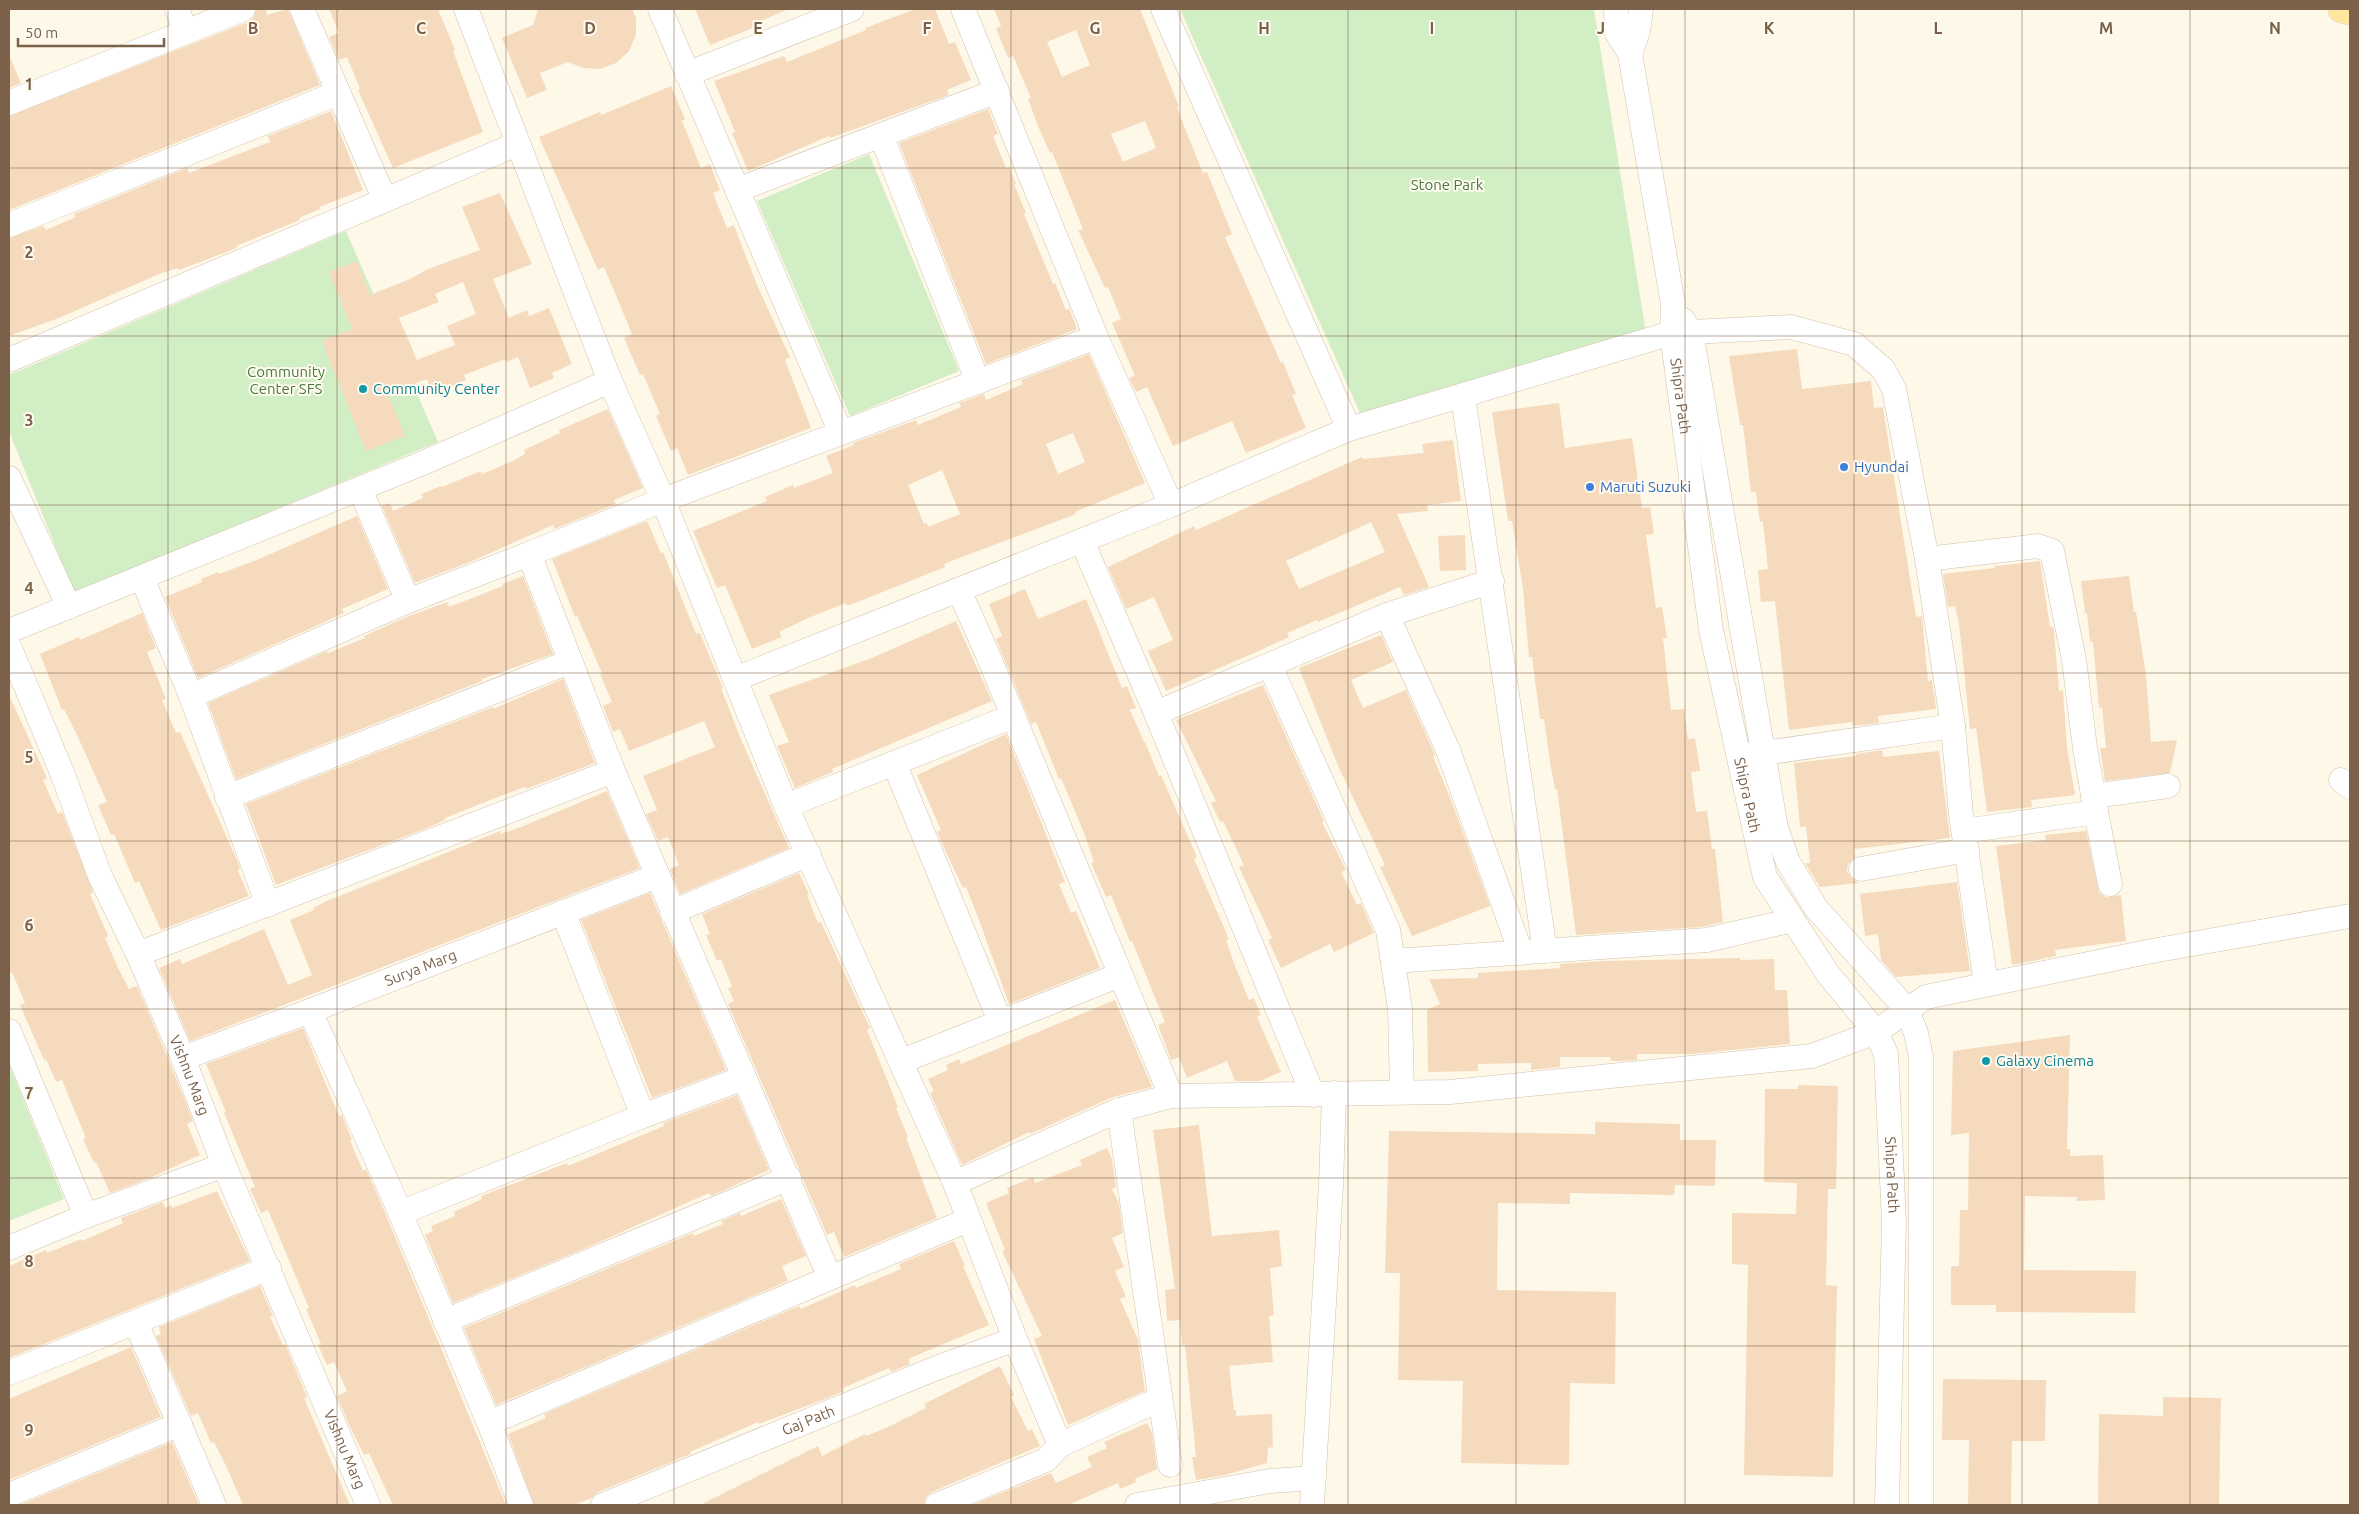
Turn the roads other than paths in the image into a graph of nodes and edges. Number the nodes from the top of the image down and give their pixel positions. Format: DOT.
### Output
graph roads {
  1 [pos="176,9"];
  2 [pos="243,9"];
  3 [pos="302,9"];
  4 [pos="466,9"];
  5 [pos="660,9"];
  6 [pos="852,9"];
  7 [pos="963,9"];
  8 [pos="1163,9"];
  9 [pos="1616,9"];
  10 [pos="1641,9"];
  11 [pos="2342,9"];
  12 [pos="2350,11"];
  13 [pos="186,32"];
  14 [pos="1630,54"];
  15 [pos="687,74"];
  16 [pos="997,91"];
  17 [pos="338,93"];
  18 [pos="9,103"];
  19 [pos="881,135"];
  20 [pos="517,144"];
  21 [pos="737,190"];
  22 [pos="385,200"];
  23 [pos="9,226"];
  24 [pos="1681,333"];
  25 [pos="1096,337"];
  26 [pos="9,360"];
  27 [pos="610,381"];
  28 [pos="978,382"];
  29 [pos="1463,397"];
  30 [pos="1348,429"];
  31 [pos="841,433"];
  32 [pos="9,478"];
  33 [pos="360,489"];
  34 [pos="663,500"];
  35 [pos="1171,505"];
  36 [pos="1082,541"];
  37 [pos="529,554"];
  38 [pos="1927,559"];
  39 [pos="142,578"];
  40 [pos="1492,582"];
  41 [pos="959,590"];
  42 [pos="408,601"];
  43 [pos="69,607"];
  44 [pos="1387,615"];
  45 [pos="9,631"];
  46 [pos="9,646"];
  47 [pos="569,662"];
  48 [pos="1270,666"];
  49 [pos="734,679"];
  50 [pos="191,696"];
  51 [pos="1156,713"];
  52 [pos="1013,716"];
  53 [pos="1954,726"];
  54 [pos="1765,752"];
  55 [pos="1739,756"];
  56 [pos="894,763"];
  57 [pos="613,771"];
  58 [pos="2168,786"];
  59 [pos="227,797"];
  60 [pos="2095,804"];
  61 [pos="786,806"];
  62 [pos="1965,841"];
  63 [pos="808,854"];
  64 [pos="1861,869"];
  65 [pos="657,876"];
  66 [pos="2110,884"];
  67 [pos="268,905"];
  68 [pos="563,912"];
  69 [pos="672,912"];
  70 [pos="2350,916"];
  71 [pos="1793,920"];
  72 [pos="1545,952"];
  73 [pos="1521,953"];
  74 [pos="138,954"];
  75 [pos="1394,961"];
  76 [pos="1120,975"];
  77 [pos="1986,984"];
  78 [pos="1907,1010"];
  79 [pos="310,1011"];
  80 [pos="1000,1021"];
  81 [pos="9,1031"];
  82 [pos="1876,1032"];
  83 [pos="183,1058"];
  84 [pos="902,1061"];
  85 [pos="743,1078"];
  86 [pos="1402,1092"];
  87 [pos="1324,1094"];
  88 [pos="1171,1096"];
  89 [pos="1119,1110"];
  90 [pos="643,1116"];
  91 [pos="224,1165"];
  92 [pos="789,1178"];
  93 [pos="955,1183"];
  94 [pos="400,1214"];
  95 [pos="86,1216"];
  96 [pos="968,1220"];
  97 [pos="9,1248"];
  98 [pos="269,1268"];
  99 [pos="830,1278"];
  100 [pos="445,1320"];
  101 [pos="136,1323"];
  102 [pos="1015,1339"];
  103 [pos="9,1373"];
  104 [pos="1160,1399"];
  105 [pos="489,1423"];
  106 [pos="180,1424"];
  107 [pos="1060,1445"];
  108 [pos="1170,1465"];
  109 [pos="1314,1478"];
  110 [pos="643,1497"];
  111 [pos="12,1498"];
  112 [pos="214,1505"];
  113 [pos="368,1505"];
  114 [pos="521,1505"];
  115 [pos="603,1505"];
  116 [pos="937,1505"];
  117 [pos="1137,1505"];
  118 [pos="1312,1505"];
  119 [pos="1887,1505"];
  120 [pos="1921,1505"];
  1 -- 13 [label="street"];
  2 -- 13 [label="street"];
  3 -- 17 [label="street"];
  4 -- 20 [label="street"];
  5 -- 15 [label="street"];
  6 -- 15 [label="street"];
  7 -- 16 [label="street"];
  8 -- 30 [label="street"];
  9 -- 14 [label="street, Shipra Path"];
  10 -- 14 [label="street, Shipra Path"];
  11 -- 12 [label="main road"];
  13 -- 18 [label="street"];
  14 -- 24 [label="street, Shipra Path"];
  15 -- 21 [label="street"];
  16 -- 19 [label="street"];
  16 -- 25 [label="street"];
  17 -- 22 [label="street"];
  17 -- 23 [label="street"];
  19 -- 21 [label="street"];
  19 -- 28 [label="street"];
  20 -- 22 [label="street"];
  20 -- 27 [label="street"];
  21 -- 31 [label="street"];
  22 -- 26 [label="street"];
  24 -- 29 [label="street"];
  24 -- 38 [label="street"];
  24 -- 54 [label="street"];
  24 -- 55 [label="street, Shipra Path"];
  25 -- 28 [label="street"];
  25 -- 35 [label="street"];
  27 -- 33 [label="street"];
  27 -- 34 [label="street"];
  28 -- 31 [label="street"];
  29 -- 30 [label="street"];
  29 -- 40 [label="street"];
  30 -- 35 [label="street"];
  31 -- 34 [label="street"];
  32 -- 43 [label="street"];
  33 -- 39 [label="street"];
  33 -- 42 [label="street"];
  34 -- 37 [label="street"];
  34 -- 49 [label="street"];
  35 -- 36 [label="street"];
  36 -- 41 [label="street"];
  36 -- 51 [label="street"];
  37 -- 42 [label="street"];
  37 -- 47 [label="street"];
  38 -- 53 [label="street"];
  38 -- 60 [label="street"];
  39 -- 43 [label="street"];
  39 -- 50 [label="street"];
  40 -- 44 [label="street"];
  40 -- 72 [label="street"];
  41 -- 49 [label="street"];
  41 -- 52 [label="street"];
  42 -- 50 [label="street"];
  43 -- 45 [label="street"];
  44 -- 48 [label="street"];
  44 -- 73 [label="street"];
  46 -- 74 [label="street, Vishnu Marg"];
  47 -- 57 [label="street"];
  47 -- 59 [label="street"];
  48 -- 51 [label="street"];
  48 -- 75 [label="street"];
  49 -- 61 [label="street"];
  50 -- 59 [label="street"];
  51 -- 87 [label="street"];
  52 -- 56 [label="street"];
  52 -- 76 [label="street"];
  53 -- 54 [label="street"];
  53 -- 62 [label="street"];
  54 -- 55 [label="street"];
  54 -- 78 [label="street"];
  55 -- 71 [label="street, Shipra Path"];
  56 -- 61 [label="street"];
  56 -- 80 [label="street"];
  57 -- 65 [label="street"];
  57 -- 67 [label="street"];
  58 -- 60 [label="street"];
  59 -- 67 [label="street"];
  60 -- 62 [label="street"];
  60 -- 66 [label="street"];
  61 -- 63 [label="street"];
  62 -- 64 [label="street"];
  62 -- 77 [label="street"];
  63 -- 69 [label="street"];
  63 -- 84 [label="street"];
  65 -- 68 [label="street, Surya Marg"];
  65 -- 69 [label="street"];
  67 -- 74 [label="street"];
  68 -- 79 [label="street, Surya Marg"];
  68 -- 90 [label="street"];
  69 -- 85 [label="street"];
  70 -- 77 [label="street"];
  71 -- 72 [label="street"];
  71 -- 82 [label="street, Shipra Path"];
  72 -- 73 [label="street"];
  73 -- 75 [label="street"];
  74 -- 83 [label="street, Vishnu Marg"];
  75 -- 86 [label="street"];
  76 -- 80 [label="street"];
  76 -- 88 [label="street"];
  77 -- 78 [label="street"];
  78 -- 82 [label="street"];
  78 -- 120 [label="street"];
  79 -- 83 [label="street, Surya Marg"];
  79 -- 94 [label="street"];
  80 -- 84 [label="street"];
  81 -- 95 [label="street"];
  82 -- 86 [label="street"];
  82 -- 119 [label="street, Shipra Path"];
  83 -- 91 [label="street, Vishnu Marg"];
  84 -- 93 [label="street"];
  85 -- 90 [label="street"];
  85 -- 92 [label="street"];
  86 -- 87 [label="street"];
  87 -- 88 [label="street"];
  87 -- 109 [label="street"];
  88 -- 89 [label="street"];
  89 -- 93 [label="street"];
  89 -- 104 [label="street"];
  90 -- 94 [label="street"];
  91 -- 95 [label="street"];
  91 -- 98 [label="street, Vishnu Marg"];
  92 -- 99 [label="street"];
  92 -- 100 [label="street"];
  93 -- 96 [label="street"];
  94 -- 100 [label="street"];
  95 -- 97 [label="street"];
  96 -- 99 [label="street"];
  96 -- 102 [label="street"];
  98 -- 101 [label="street"];
  98 -- 113 [label="street, Vishnu Marg"];
  99 -- 105 [label="street"];
  100 -- 105 [label="street"];
  101 -- 103 [label="street"];
  101 -- 106 [label="street"];
  102 -- 107 [label="street"];
  102 -- 110 [label="street, Gaj Path"];
  104 -- 107 [label="street"];
  104 -- 108 [label="street"];
  105 -- 114 [label="street"];
  106 -- 111 [label="street"];
  106 -- 112 [label="street"];
  107 -- 116 [label="street"];
  109 -- 117 [label="street"];
  109 -- 118 [label="street"];
  110 -- 115 [label="street, Gaj Path"];
}
